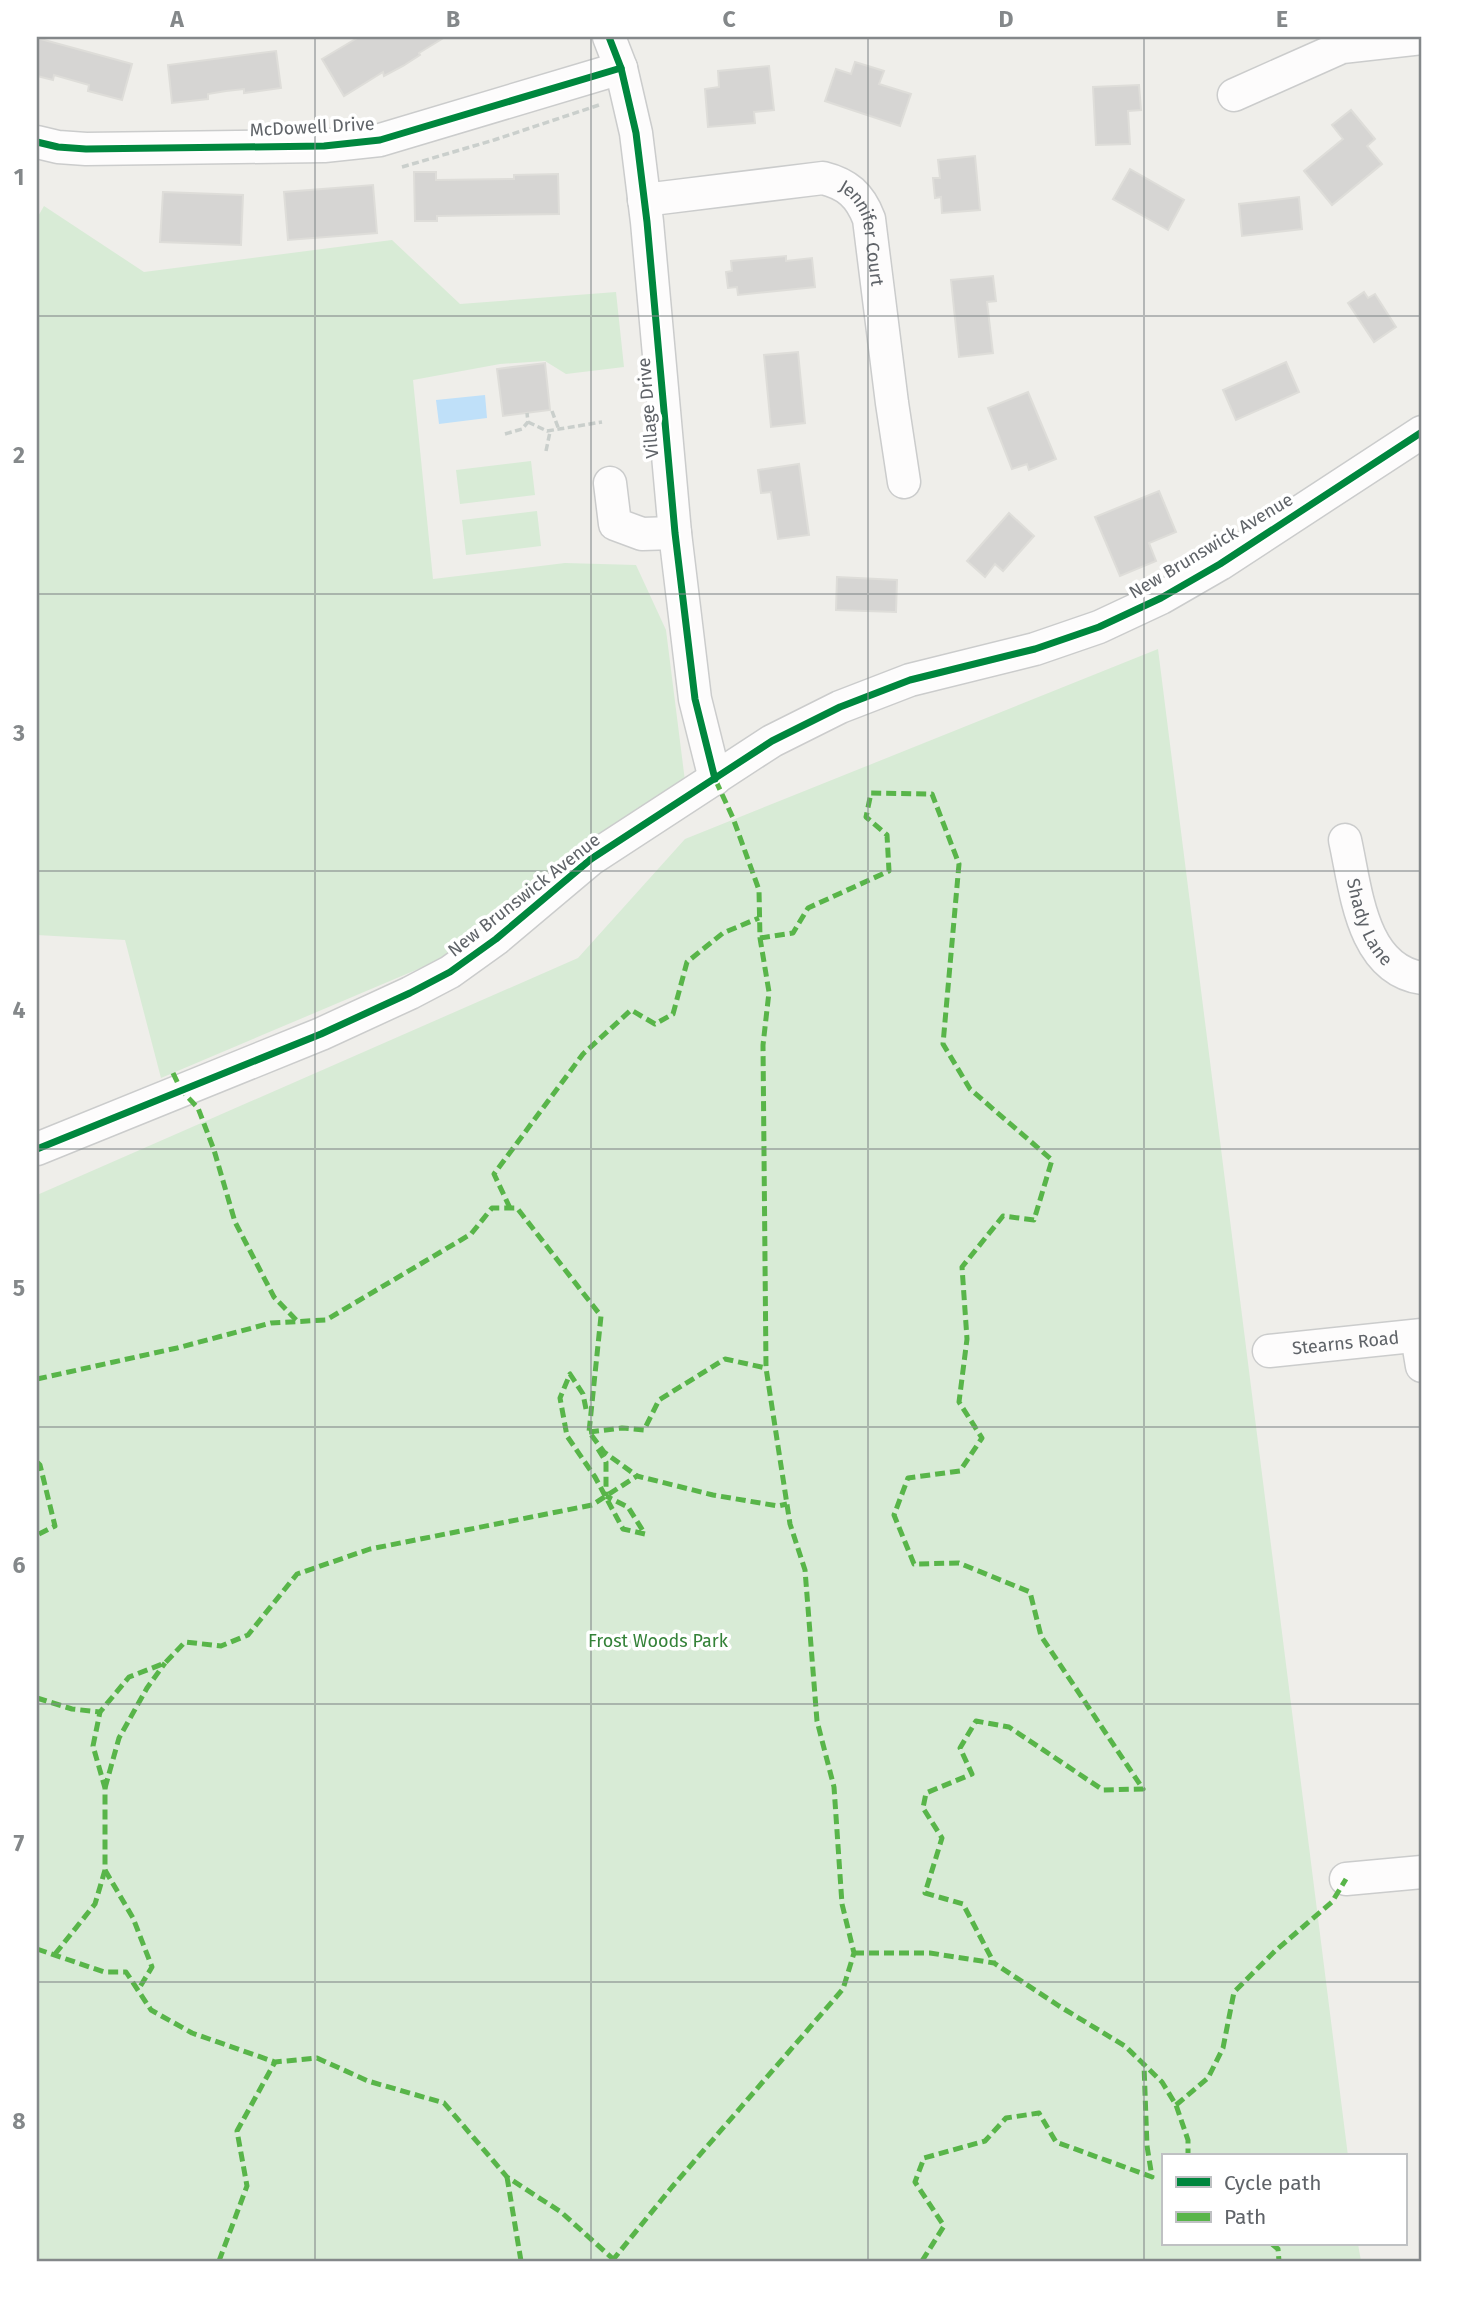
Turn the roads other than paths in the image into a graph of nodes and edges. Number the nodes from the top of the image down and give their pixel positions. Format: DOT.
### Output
graph roads {
  1 [pos="609,37"];
  2 [pos="1422,38"];
  3 [pos="621,68"];
  4 [pos="1234,95"];
  5 [pos="37,142"];
  6 [pos="644,200"];
  7 [pos="1422,432"];
  8 [pos="904,482"];
  9 [pos="610,484"];
  10 [pos="675,533"];
  11 [pos="715,779"];
  12 [pos="1345,840"];
  13 [pos="1422,978"];
  14 [pos="37,1149"];
  15 [pos="1421,1346"];
  16 [pos="1269,1351"];
  17 [pos="1422,1872"];
  18 [pos="1346,1880"];
  1 -- 3 [label="street, Village Drive"];
  2 -- 4 [label="street"];
  3 -- 5 [label="street, McDowell Drive"];
  3 -- 6 [label="street, Village Drive"];
  6 -- 8 [label="street, Jennifer Court"];
  6 -- 10 [label="street, Village Drive"];
  7 -- 11 [label="street, New Brunswick Avenue"];
  9 -- 10 [label="street"];
  10 -- 11 [label="street, Village Drive"];
  11 -- 14 [label="street, New Brunswick Avenue"];
  12 -- 13 [label="street, Shady Lane"];
  15 -- 16 [label="street, Stearns Road"];
  17 -- 18 [label="street"];
}
